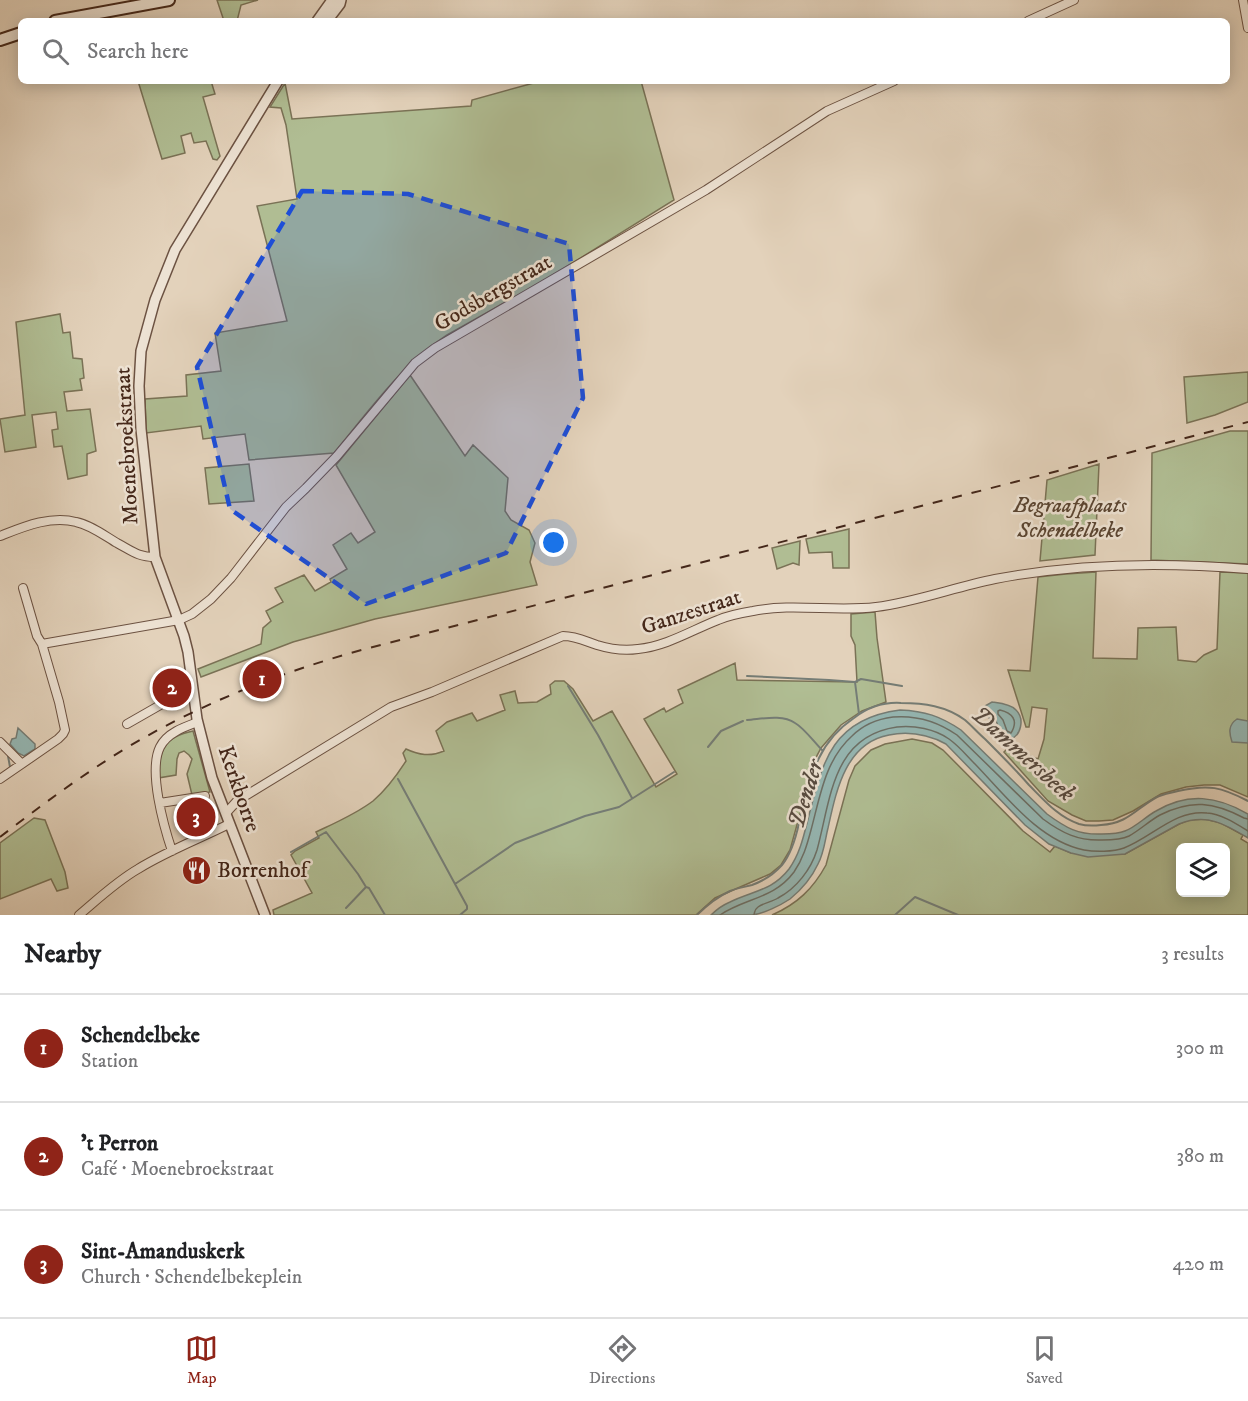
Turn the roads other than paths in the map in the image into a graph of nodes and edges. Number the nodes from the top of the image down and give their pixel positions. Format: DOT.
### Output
graph roads {
  1 [pos="170,0"];
  2 [pos="332,0"];
  3 [pos="341,0"];
  4 [pos="1074,0"];
  5 [pos="1243,0"];
  6 [pos="71,18"];
  7 [pos="319,18"];
  8 [pos="329,18"];
  9 [pos="1035,18"];
  10 [pos="1248,28"];
  11 [pos="18,34"];
  12 [pos="0,40"];
  13 [pos="276,84"];
  14 [pos="887,84"];
  15 [pos="0,536"];
  16 [pos="155,557"];
  17 [pos="1248,568"];
  18 [pos="23,588"];
  19 [pos="179,620"];
  20 [pos="42,644"];
  21 [pos="193,694"];
  22 [pos="195,708"];
  23 [pos="198,722"];
  24 [pos="127,724"];
  25 [pos="0,742"];
  26 [pos="22,764"];
  27 [pos="0,780"];
  28 [pos="205,796"];
  29 [pos="160,804"];
  30 [pos="226,813"];
  31 [pos="230,824"];
  32 [pos="172,851"];
  33 [pos="79,915"];
  34 [pos="266,915"];
  1 -- 6 [label="main road"];
  2 -- 7 [label="street"];
  3 -- 8 [label="street"];
  4 -- 9 [label="street"];
  5 -- 10 [label="street"];
  11 -- 12 [label="main road"];
  13 -- 16 [label="street, Moenebroekstraat"];
  14 -- 19 [label="street, Godsbergstraat"];
  15 -- 16 [label="street"];
  16 -- 19 [label="street, Moenebroekstraat"];
  17 -- 30 [label="street, Ganzestraat"];
  18 -- 20 [label="street"];
  19 -- 20 [label="street"];
  19 -- 21 [label="street, Moenebroekstraat"];
  20 -- 26 [label="street"];
  21 -- 22 [label="street, Moenebroekstraat"];
  21 -- 24 [label="street"];
  22 -- 23 [label="street, Kerkborre"];
  23 -- 29 [label="street"];
  23 -- 30 [label="street, Kerkborre"];
  25 -- 26 [label="street"];
  26 -- 27 [label="street"];
  28 -- 29 [label="street"];
  29 -- 32 [label="street"];
  30 -- 31 [label="street, Kerkborre"];
  31 -- 32 [label="street"];
  31 -- 34 [label="street, Kerkborre"];
  32 -- 33 [label="street"];
}
